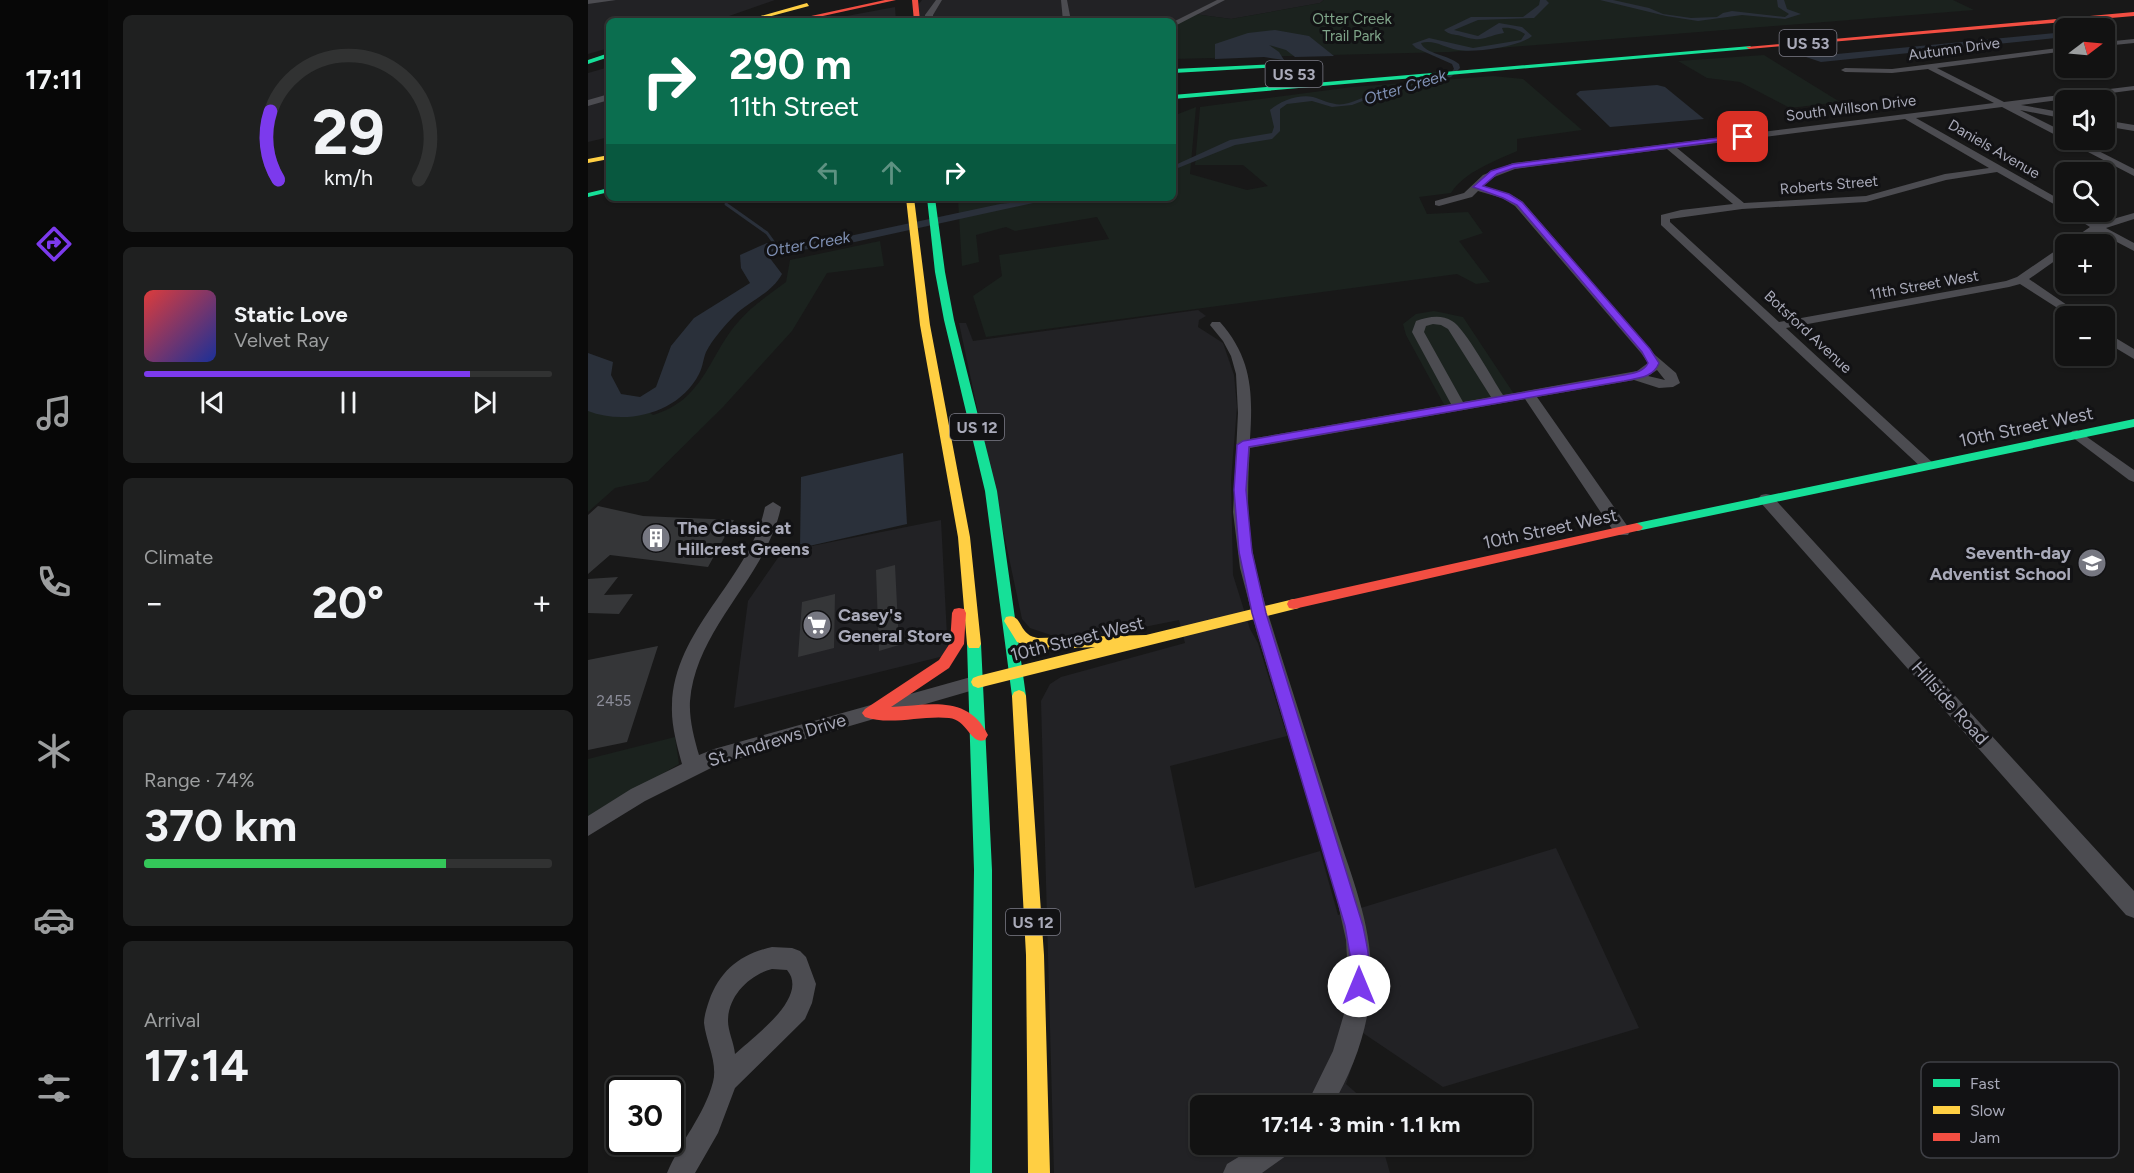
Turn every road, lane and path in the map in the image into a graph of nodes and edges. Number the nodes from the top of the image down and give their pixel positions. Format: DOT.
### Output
graph roads {
  1 [pos="613,0"];
  2 [pos="800,0"];
  3 [pos="826,0"];
  4 [pos="835,0"];
  5 [pos="939,0"];
  6 [pos="1064,0"];
  7 [pos="1222,0"];
  8 [pos="588,2"];
  9 [pos="894,5"];
  10 [pos="2134,5"];
  11 [pos="2134,14"];
  12 [pos="743,18"];
  13 [pos="757,18"];
  14 [pos="770,18"];
  15 [pos="807,18"];
  16 [pos="930,18"];
  17 [pos="1067,18"];
  18 [pos="1176,23"];
  19 [pos="2134,41"];
  20 [pos="2115,43"];
  21 [pos="2055,50"];
  22 [pos="606,59"];
  23 [pos="588,64"];
  24 [pos="1315,64"];
  25 [pos="1930,67"];
  26 [pos="1845,70"];
  27 [pos="1176,71"];
  28 [pos="1402,76"];
  29 [pos="1176,84"];
  30 [pos="2134,88"];
  31 [pos="1176,97"];
  32 [pos="606,98"];
  33 [pos="588,103"];
  34 [pos="2004,104"];
  35 [pos="1176,105"];
  36 [pos="2055,114"];
  37 [pos="1906,116"];
  38 [pos="2115,125"];
  39 [pos="2134,128"];
  40 [pos="2055,131"];
  41 [pos="1669,146"];
  42 [pos="2090,150"];
  43 [pos="606,158"];
  44 [pos="588,161"];
  45 [pos="606,169"];
  46 [pos="1998,169"];
  47 [pos="588,172"];
  48 [pos="2134,173"];
  49 [pos="606,181"];
  50 [pos="588,184"];
  51 [pos="1477,187"];
  52 [pos="606,191"];
  53 [pos="588,195"];
  54 [pos="606,197"];
  55 [pos="588,200"];
  56 [pos="2055,202"];
  57 [pos="932,203"];
  58 [pos="1439,203"];
  59 [pos="912,204"];
  60 [pos="1742,206"];
  61 [pos="2134,216"];
  62 [pos="2088,222"];
  63 [pos="1665,223"];
  64 [pos="2097,227"];
  65 [pos="2086,234"];
  66 [pos="2134,248"];
  67 [pos="2055,255"];
  68 [pos="2020,279"];
  69 [pos="2062,306"];
  70 [pos="1216,325"];
  71 [pos="1777,326"];
  72 [pos="2115,342"];
  73 [pos="2134,355"];
  74 [pos="1652,364"];
  75 [pos="1634,376"];
  76 [pos="1529,395"];
  77 [pos="1500,400"];
  78 [pos="1460,408"];
  79 [pos="2134,423"];
  80 [pos="945,427"];
  81 [pos="2077,434"];
  82 [pos="1243,445"];
  83 [pos="949,448"];
  84 [pos="1928,466"];
  85 [pos="2134,477"];
  86 [pos="1766,499"];
  87 [pos="773,507"];
  88 [pos="1622,531"];
  89 [pos="977,532"];
  90 [pos="1259,613"];
  91 [pos="1011,621"];
  92 [pos="1144,640"];
  93 [pos="1001,664"];
  94 [pos="1017,672"];
  95 [pos="978,682"];
  96 [pos="996,689"];
  97 [pos="870,713"];
  98 [pos="980,735"];
  99 [pos="692,766"];
  100 [pos="1012,816"];
  101 [pos="588,827"];
  102 [pos="2134,907"];
  103 [pos="1035,955"];
  104 [pos="726,1080"];
  105 [pos="1325,1095"];
  106 [pos="1267,1155"];
  107 [pos="680,1173"];
  108 [pos="981,1173"];
  109 [pos="1039,1173"];
  110 [pos="1236,1173"];
  1 -- 8 [label="street"];
  2 -- 12 [label="main road"];
  3 -- 13 [label="main road"];
  4 -- 14 [label="main road"];
  5 -- 16 [label="street"];
  6 -- 17 [label="street"];
  7 -- 18 [label="street"];
  9 -- 15 [label="main road"];
  10 -- 29 [label="main road, US 53"];
  11 -- 28 [label="main road, US 53"];
  19 -- 20 [label="street"];
  21 -- 25 [label="street, Autumn Drive"];
  22 -- 23 [label="main road"];
  24 -- 27 [label="main road"];
  25 -- 26 [label="street, Autumn Drive"];
  25 -- 34 [label="street"];
  28 -- 31 [label="main road, US 53"];
  28 -- 35 [label="main road"];
  30 -- 34 [label="street, South Willson Drive"];
  32 -- 33 [label="street"];
  34 -- 36 [label="street"];
  34 -- 37 [label="street, South Willson Drive"];
  34 -- 40 [label="street"];
  37 -- 41 [label="street, South Willson Drive"];
  37 -- 46 [label="street, Daniels Avenue"];
  38 -- 39 [label="street"];
  41 -- 51 [label="street, South Willson Drive"];
  41 -- 60 [label="street"];
  42 -- 48 [label="street"];
  43 -- 44 [label="main road"];
  45 -- 47 [label="main road"];
  46 -- 56 [label="street, Daniels Avenue"];
  46 -- 60 [label="street, Roberts Street"];
  49 -- 50 [label="main road"];
  51 -- 58 [label="street, South Willson Drive"];
  51 -- 74 [label="street"];
  52 -- 53 [label="main road"];
  54 -- 55 [label="main road"];
  57 -- 91 [label="main road, US 12"];
  59 -- 80 [label="main road, US 12"];
  60 -- 63 [label="street, Roberts Street"];
  61 -- 64 [label="street"];
  62 -- 64 [label="street"];
  63 -- 71 [label="street, Botsford Avenue"];
  64 -- 65 [label="street"];
  64 -- 66 [label="street"];
  67 -- 68 [label="street, 11th Street West"];
  68 -- 69 [label="street"];
  68 -- 71 [label="street, 11th Street West"];
  70 -- 82 [label="street"];
  71 -- 84 [label="street, Botsford Avenue"];
  72 -- 73 [label="street"];
  74 -- 75 [label="street"];
  74 -- 75 [label="street"];
  75 -- 76 [label="street"];
  76 -- 77 [label="street"];
  76 -- 88 [label="street"];
  77 -- 78 [label="street"];
  77 -- 78 [label="street"];
  78 -- 82 [label="street"];
  79 -- 81 [label="main road, 10th Street West"];
  80 -- 83 [label="main road, US 12"];
  80 -- 89 [label="main road"];
  81 -- 84 [label="main road, 10th Street West"];
  81 -- 85 [label="street"];
  82 -- 90 [label="street"];
  83 -- 95 [label="main road, US 12"];
  83 -- 97 [label="main road"];
  84 -- 86 [label="main road, 10th Street West"];
  86 -- 88 [label="main road, 10th Street West"];
  86 -- 102 [label="street, Hillside Road"];
  87 -- 99 [label="street"];
  88 -- 90 [label="main road, 10th Street West"];
  90 -- 92 [label="main road, 10th Street West"];
  90 -- 105 [label="street"];
  91 -- 92 [label="main road"];
  91 -- 94 [label="main road, US 12"];
  92 -- 94 [label="main road, 10th Street West"];
  93 -- 94 [label="main road"];
  94 -- 95 [label="main road, 10th Street West"];
  94 -- 103 [label="main road, US 12"];
  95 -- 96 [label="main road"];
  95 -- 97 [label="street, St. Andrews Drive"];
  95 -- 98 [label="main road, US 12"];
  97 -- 98 [label="main road"];
  97 -- 99 [label="street, St. Andrews Drive"];
  98 -- 108 [label="main road, US 12"];
  99 -- 101 [label="street, St. Andrews Drive"];
  100 -- 103 [label="main road"];
  103 -- 109 [label="main road, US 12"];
  104 -- 104 [label="street"];
  104 -- 107 [label="street"];
  106 -- 110 [label="street"];
}
